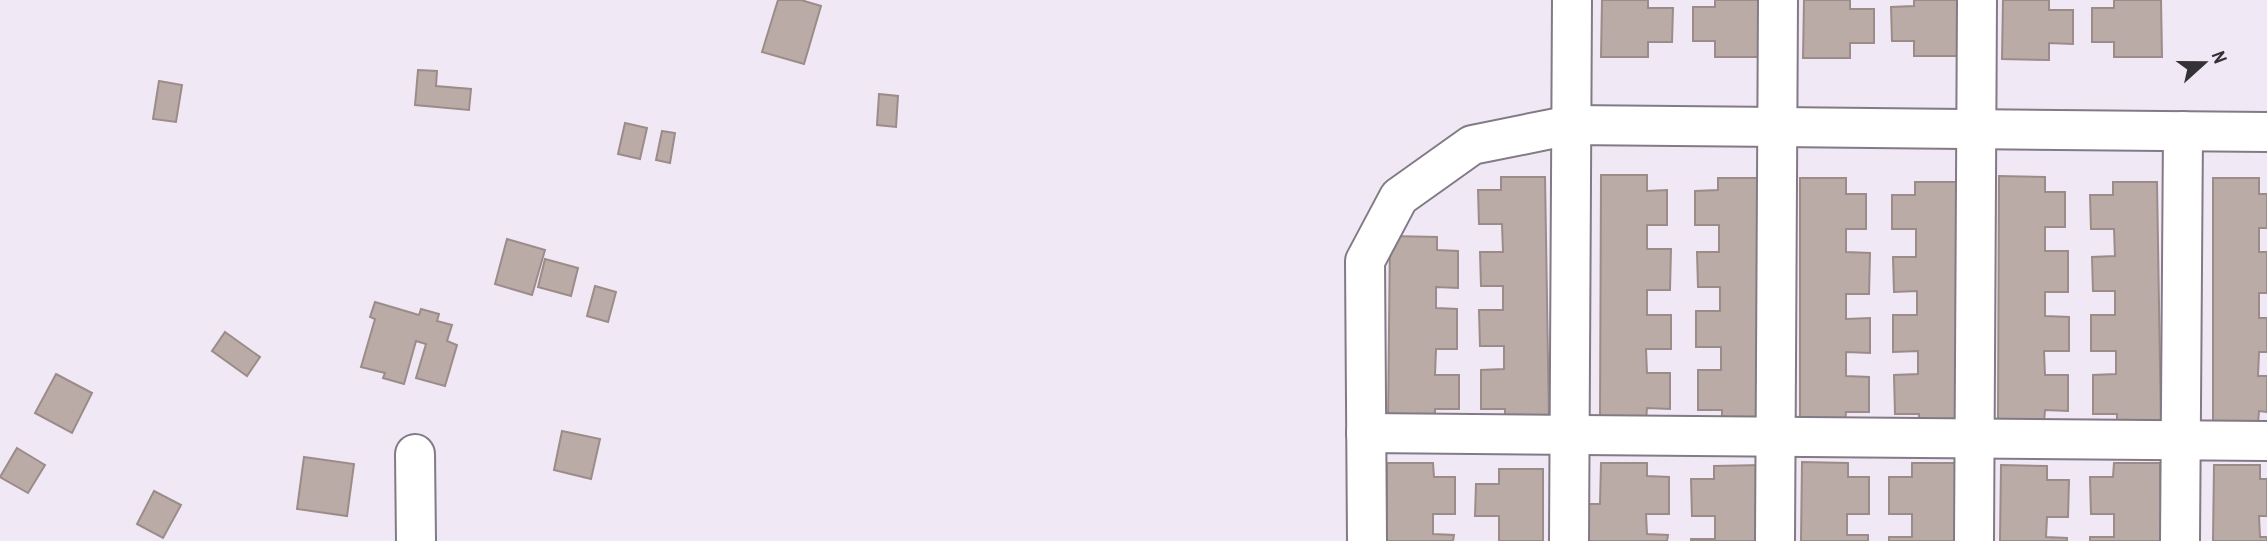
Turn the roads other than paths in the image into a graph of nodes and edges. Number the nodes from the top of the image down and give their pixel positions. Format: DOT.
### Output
graph roads {
  1 [pos="1572,0"];
  2 [pos="1778,0"];
  3 [pos="1977,0"];
  4 [pos="1571,125"];
  5 [pos="1777,127"];
  6 [pos="1976,129"];
  7 [pos="2183,131"];
  8 [pos="2267,132"];
  9 [pos="1366,433"];
  10 [pos="1570,435"];
  11 [pos="1775,437"];
  12 [pos="1975,439"];
  13 [pos="2181,440"];
  14 [pos="2267,441"];
  15 [pos="415,454"];
  16 [pos="416,541"];
  17 [pos="1367,541"];
  18 [pos="1569,541"];
  19 [pos="1775,541"];
  20 [pos="1974,541"];
  21 [pos="2180,541"];
  1 -- 4 [label="street"];
  2 -- 5 [label="street"];
  3 -- 6 [label="street"];
  4 -- 5 [label="street"];
  4 -- 9 [label="street"];
  4 -- 10 [label="street"];
  5 -- 6 [label="street"];
  5 -- 11 [label="street"];
  6 -- 7 [label="street"];
  6 -- 12 [label="street"];
  7 -- 8 [label="street"];
  7 -- 13 [label="street"];
  9 -- 10 [label="street"];
  9 -- 17 [label="street"];
  10 -- 11 [label="street"];
  10 -- 18 [label="street"];
  11 -- 12 [label="street"];
  11 -- 19 [label="street"];
  12 -- 13 [label="street"];
  12 -- 20 [label="street"];
  13 -- 14 [label="street"];
  13 -- 21 [label="street"];
  15 -- 16 [label="street"];
}
